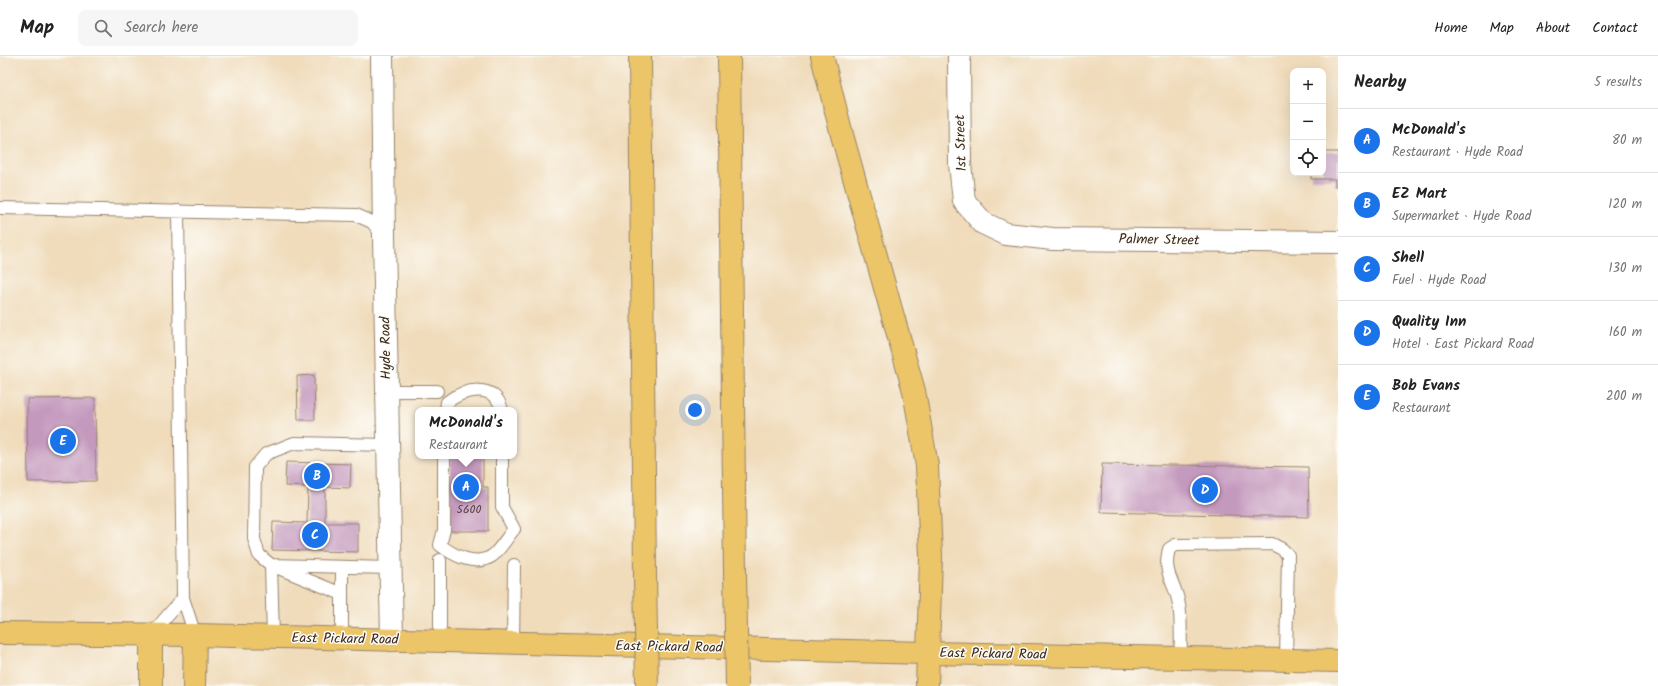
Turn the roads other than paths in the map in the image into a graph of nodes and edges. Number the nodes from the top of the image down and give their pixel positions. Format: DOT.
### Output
graph roads {
  1 [pos="382,56"];
  2 [pos="640,56"];
  3 [pos="729,56"];
  4 [pos="822,56"];
  5 [pos="959,56"];
  6 [pos="0,208"];
  7 [pos="178,212"];
  8 [pos="983,223"];
  9 [pos="384,237"];
  10 [pos="1338,242"];
  11 [pos="437,391"];
  12 [pos="387,392"];
  13 [pos="446,407"];
  14 [pos="501,407"];
  15 [pos="388,445"];
  16 [pos="444,459"];
  17 [pos="502,459"];
  18 [pos="440,560"];
  19 [pos="271,565"];
  20 [pos="514,565"];
  21 [pos="342,567"];
  22 [pos="390,568"];
  23 [pos="342,594"];
  24 [pos="183,598"];
  25 [pos="0,633"];
  26 [pos="151,634"];
  27 [pos="195,635"];
  28 [pos="273,637"];
  29 [pos="342,639"];
  30 [pos="392,640"];
  31 [pos="440,642"];
  32 [pos="513,643"];
  33 [pos="927,653"];
  34 [pos="1181,658"];
  35 [pos="1286,660"];
  36 [pos="1338,661"];
  37 [pos="150,686"];
  38 [pos="194,686"];
  39 [pos="647,686"];
  40 [pos="737,686"];
  41 [pos="927,686"];
  1 -- 9 [label="street, Hyde Road"];
  2 -- 39 [label="main road, bridge"];
  3 -- 40 [label="main road, bridge"];
  4 -- 33 [label="main road"];
  5 -- 8 [label="street, 1st Street"];
  6 -- 7 [label="lane"];
  7 -- 9 [label="lane"];
  7 -- 24 [label="lane"];
  8 -- 10 [label="street, Palmer Street"];
  9 -- 12 [label="street, Hyde Road"];
  11 -- 12 [label="lane"];
  12 -- 15 [label="street, Hyde Road"];
  13 -- 14 [label="lane"];
  15 -- 19 [label="lane"];
  15 -- 22 [label="street, Hyde Road"];
  16 -- 17 [label="lane"];
  18 -- 31 [label="lane"];
  19 -- 21 [label="lane"];
  19 -- 23 [label="lane"];
  19 -- 28 [label="lane"];
  20 -- 32 [label="lane"];
  21 -- 22 [label="lane"];
  21 -- 23 [label="lane"];
  22 -- 30 [label="street, Hyde Road"];
  23 -- 29 [label="lane"];
  24 -- 26 [label="lane"];
  24 -- 27 [label="lane"];
  25 -- 26 [label="main road, East Pickard Road"];
  26 -- 27 [label="main road, East Pickard Road"];
  26 -- 37 [label="main road"];
  27 -- 28 [label="main road, East Pickard Road"];
  27 -- 38 [label="main road"];
  28 -- 29 [label="main road, East Pickard Road"];
  29 -- 30 [label="main road, East Pickard Road"];
  30 -- 31 [label="main road, East Pickard Road"];
  31 -- 32 [label="main road, East Pickard Road"];
  32 -- 33 [label="main road, East Pickard Road"];
  33 -- 34 [label="main road, East Pickard Road"];
  33 -- 41 [label="main road"];
  34 -- 35 [label="main road, East Pickard Road"];
  34 -- 35 [label="lane"];
  35 -- 36 [label="main road, East Pickard Road"];
}
